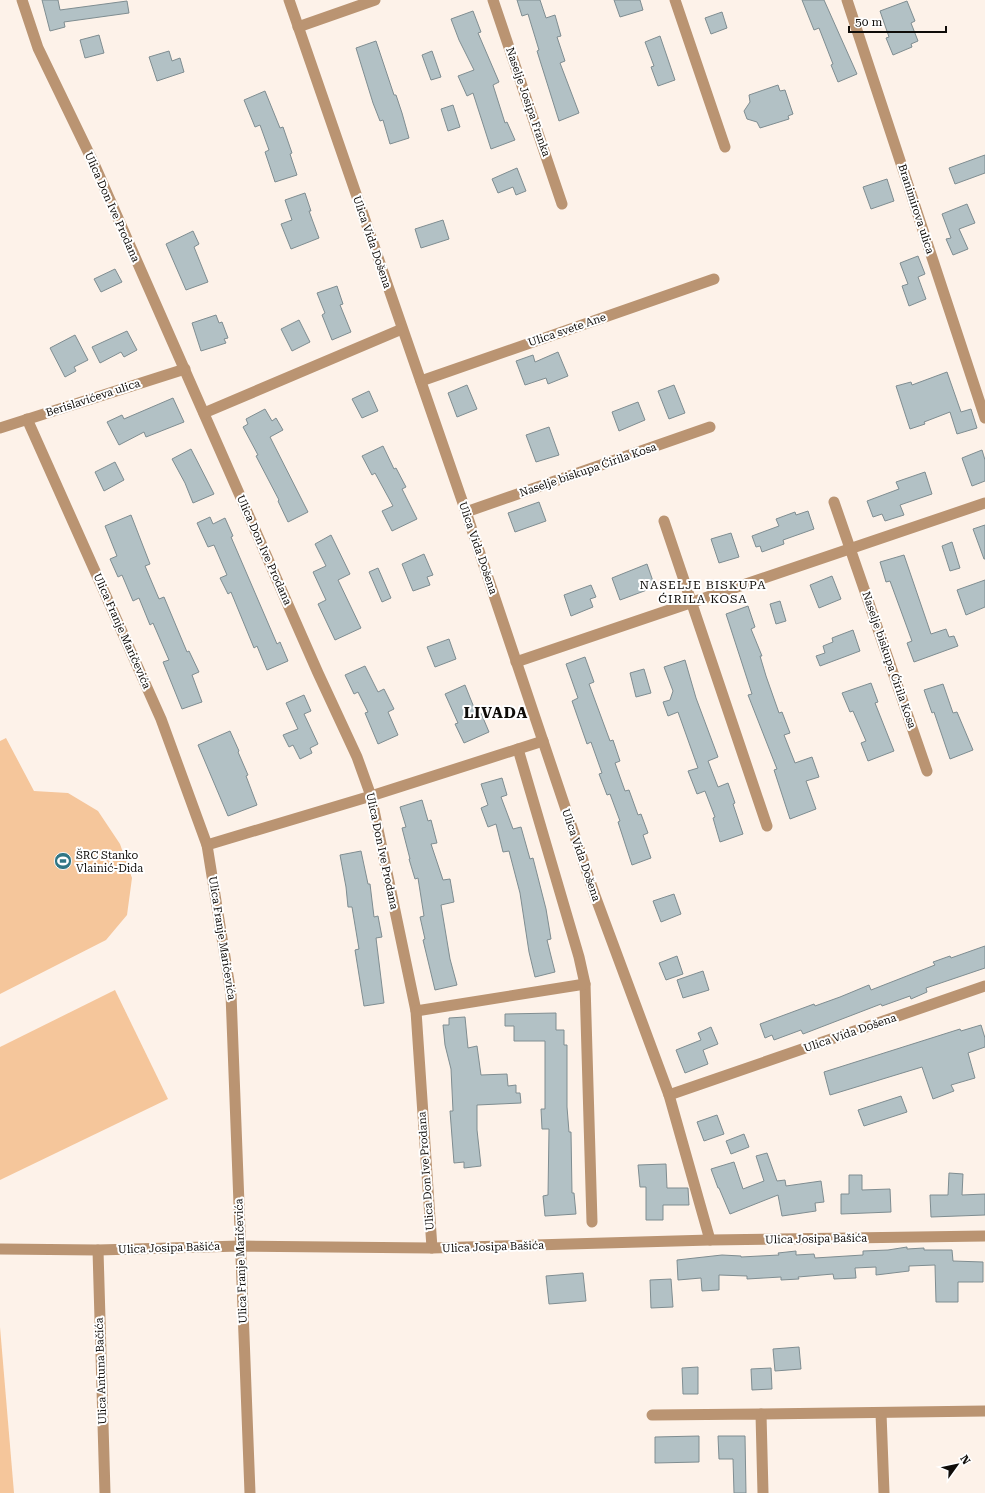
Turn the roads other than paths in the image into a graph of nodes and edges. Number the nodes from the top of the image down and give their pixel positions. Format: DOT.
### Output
graph roads {
  1 [pos="22,0"];
  2 [pos="289,0"];
  3 [pos="375,0"];
  4 [pos="493,0"];
  5 [pos="675,0"];
  6 [pos="847,0"];
  7 [pos="298,27"];
  8 [pos="725,147"];
  9 [pos="562,204"];
  10 [pos="714,279"];
  11 [pos="402,329"];
  12 [pos="185,369"];
  13 [pos="420,381"];
  14 [pos="204,413"];
  15 [pos="985,418"];
  16 [pos="27,420"];
  17 [pos="710,427"];
  18 [pos="0,428"];
  19 [pos="834,502"];
  20 [pos="985,503"];
  21 [pos="466,512"];
  22 [pos="664,521"];
  23 [pos="851,549"];
  24 [pos="691,603"];
  25 [pos="516,662"];
  26 [pos="543,741"];
  27 [pos="518,749"];
  28 [pos="927,771"];
  29 [pos="372,796"];
  30 [pos="767,826"];
  31 [pos="207,845"];
  32 [pos="585,984"];
  33 [pos="985,986"];
  34 [pos="416,1011"];
  35 [pos="669,1095"];
  36 [pos="592,1222"];
  37 [pos="985,1236"];
  38 [pos="710,1240"];
  39 [pos="240,1246"];
  40 [pos="432,1248"];
  41 [pos="0,1249"];
  42 [pos="98,1250"];
  43 [pos="985,1412"];
  44 [pos="881,1413"];
  45 [pos="652,1414"];
  46 [pos="761,1414"];
  47 [pos="105,1493"];
  48 [pos="250,1493"];
  49 [pos="763,1493"];
  50 [pos="884,1493"];
  1 -- 12 [label="street, Ulica Don Ive Prodana"];
  2 -- 7 [label="street, Ulica Vida Došena"];
  3 -- 7 [label="street"];
  4 -- 9 [label="street, Naselje Josipa Franka"];
  5 -- 8 [label="street"];
  6 -- 15 [label="street, Branimirova ulica"];
  7 -- 11 [label="street, Ulica Vida Došena"];
  10 -- 13 [label="street, Ulica svete Ane"];
  11 -- 13 [label="street, Ulica Vida Došena"];
  11 -- 14 [label="street"];
  12 -- 14 [label="street, Ulica Don Ive Prodana"];
  12 -- 16 [label="street, Berislavićeva ulica"];
  13 -- 21 [label="street, Ulica Vida Došena"];
  14 -- 29 [label="street, Ulica Don Ive Prodana"];
  16 -- 18 [label="street, Berislavićeva ulica"];
  16 -- 31 [label="street, Ulica Franje Maričevića"];
  17 -- 21 [label="street, Naselje biskupa Ćirila Kosa"];
  19 -- 23 [label="street, Naselje biskupa Ćirila Kosa"];
  20 -- 23 [label="street"];
  21 -- 25 [label="street, Ulica Vida Došena"];
  22 -- 24 [label="street"];
  23 -- 24 [label="street"];
  23 -- 28 [label="street, Naselje biskupa Ćirila Kosa"];
  24 -- 25 [label="street"];
  24 -- 30 [label="street"];
  25 -- 26 [label="street, Ulica Vida Došena"];
  26 -- 27 [label="street"];
  26 -- 35 [label="street, Ulica Vida Došena"];
  27 -- 29 [label="street"];
  27 -- 32 [label="street"];
  29 -- 31 [label="street"];
  29 -- 34 [label="street, Ulica Don Ive Prodana"];
  31 -- 39 [label="street, Ulica Franje Maričevića"];
  32 -- 34 [label="street"];
  32 -- 36 [label="street"];
  33 -- 35 [label="street, Ulica Vida Došena"];
  34 -- 40 [label="street, Ulica Don Ive Prodana"];
  35 -- 38 [label="street, Ulica Vida Došena"];
  37 -- 38 [label="street, Ulica Josipa Bašića"];
  38 -- 40 [label="street, Ulica Josipa Bašića"];
  39 -- 40 [label="street, Ulica Josipa Bašića"];
  39 -- 42 [label="street, Ulica Josipa Bašića"];
  39 -- 48 [label="street, Ulica Franje Maričevića"];
  41 -- 42 [label="street, Ulica Josipa Bašića"];
  42 -- 47 [label="street, Ulica Antuna Bačića"];
  43 -- 44 [label="street"];
  44 -- 46 [label="street"];
  44 -- 50 [label="street"];
  45 -- 46 [label="street"];
  46 -- 49 [label="street"];
}
